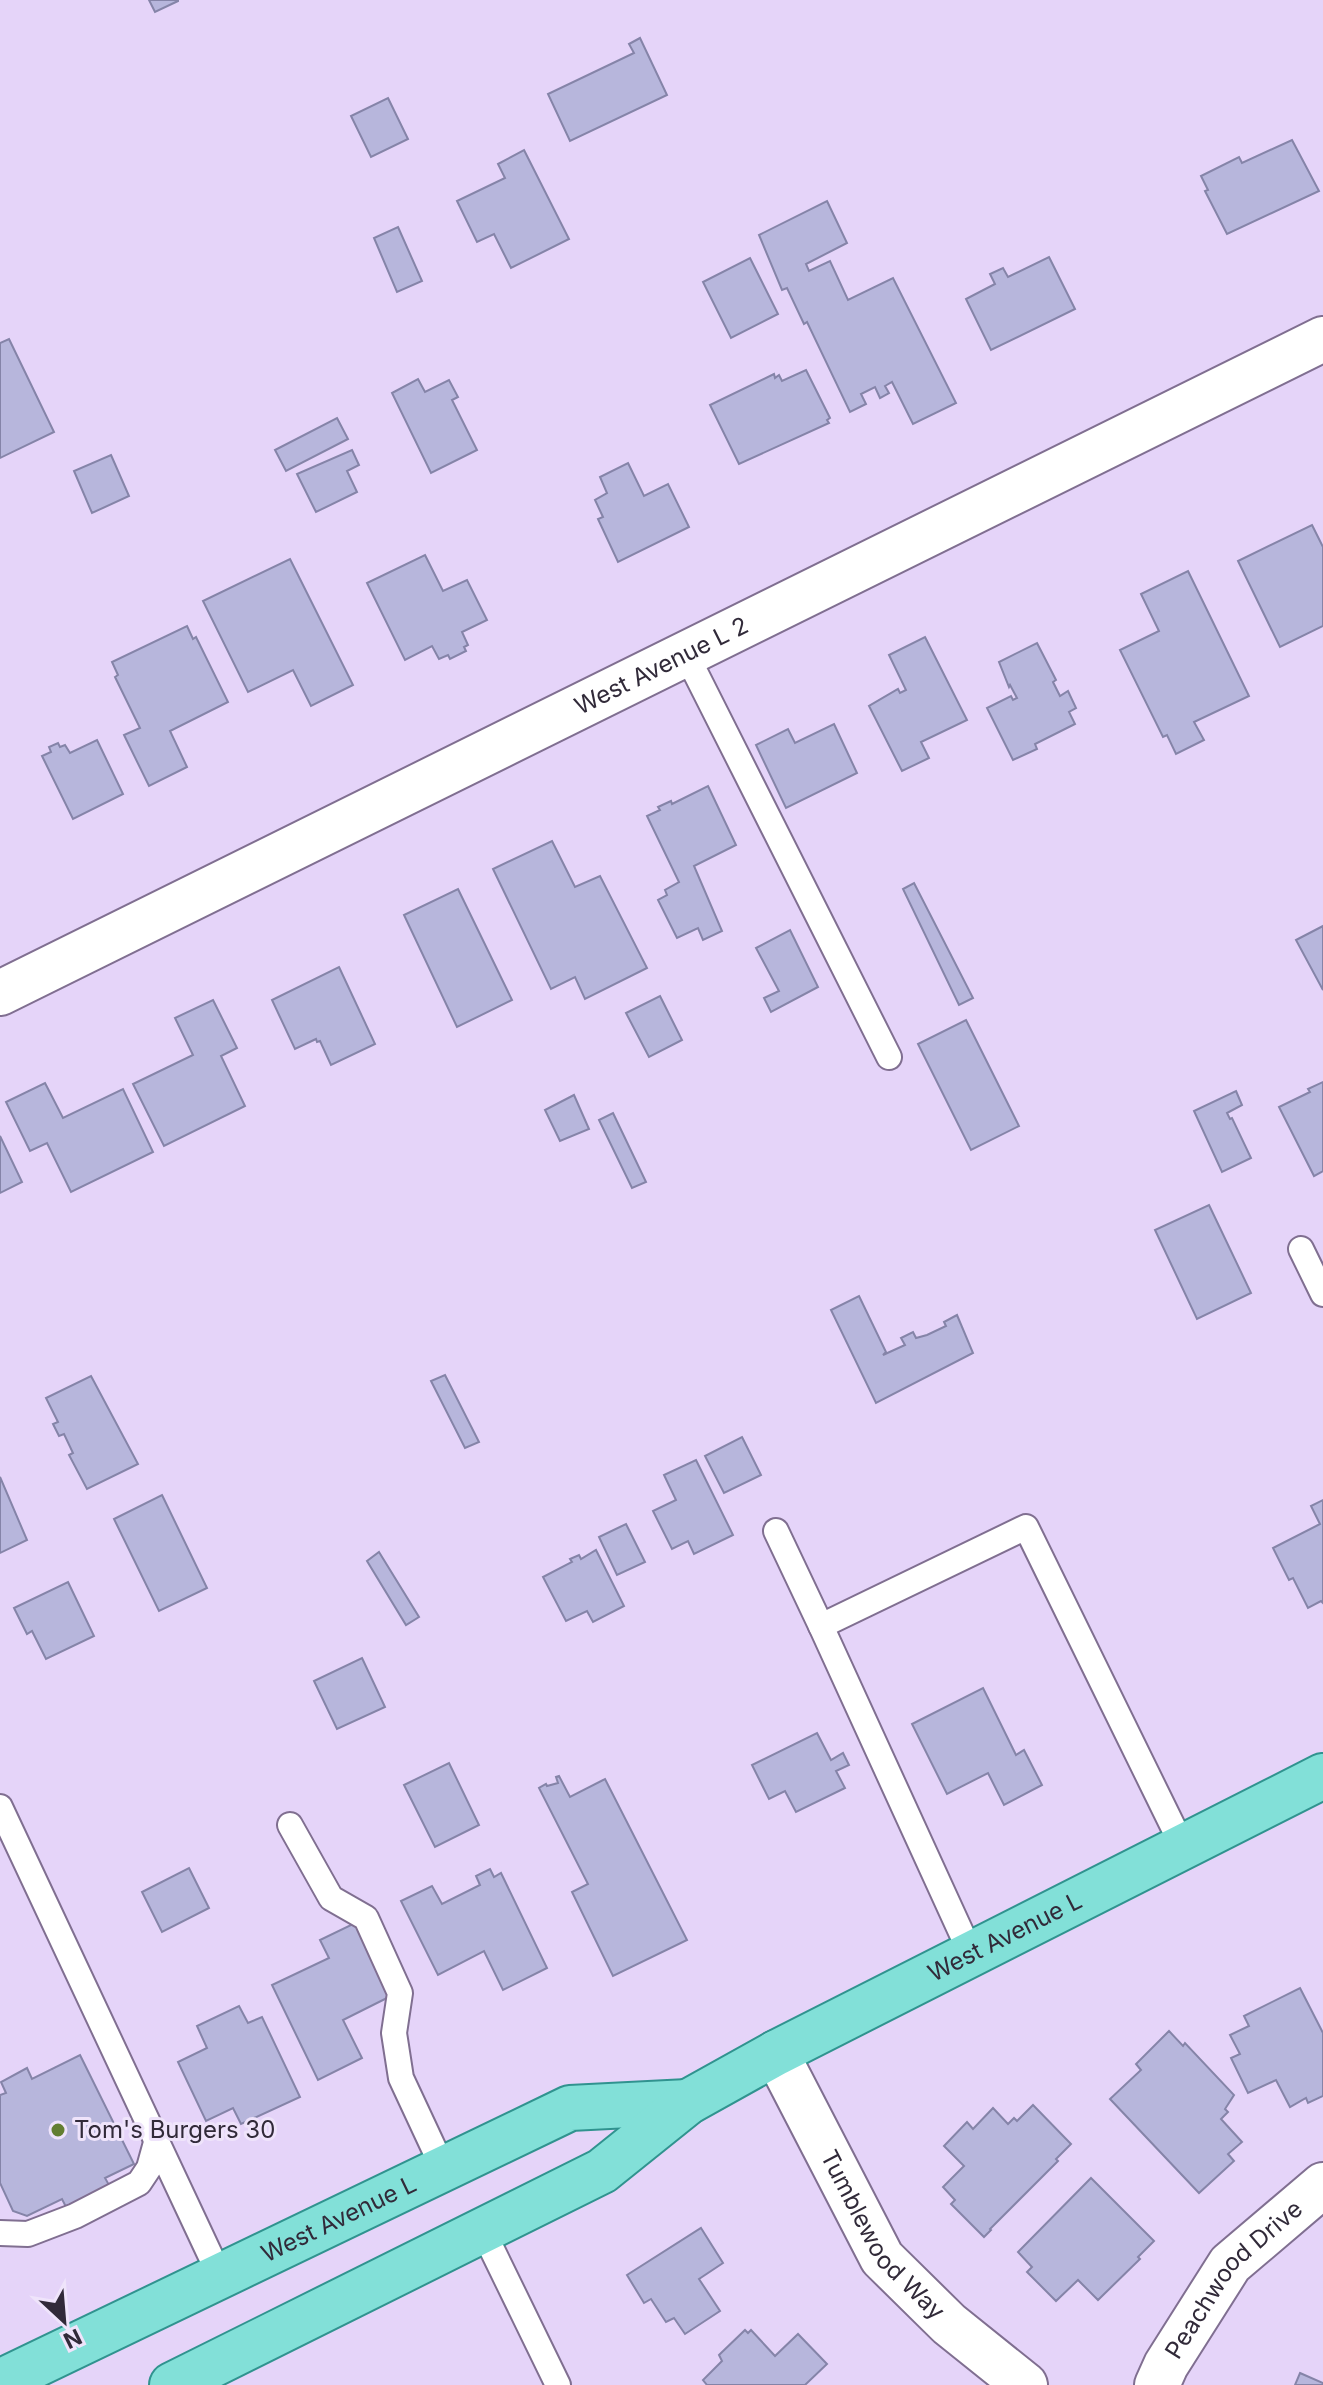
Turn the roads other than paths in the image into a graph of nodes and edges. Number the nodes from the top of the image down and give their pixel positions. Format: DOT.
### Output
graph roads {
  1 [pos="1323,339"];
  2 [pos="686,654"];
  3 [pos="0,993"];
  4 [pos="889,1057"];
  5 [pos="1301,1249"];
  6 [pos="1323,1294"];
  7 [pos="776,1531"];
  8 [pos="821,1626"];
  9 [pos="1323,1776"];
  10 [pos="0,1807"];
  11 [pos="290,1825"];
  12 [pos="1183,1847"];
  13 [pos="971,1954"];
  14 [pos="776,2053"];
  15 [pos="688,2102"];
  16 [pos="157,2139"];
  17 [pos="443,2168"];
  18 [pos="1323,2185"];
  19 [pos="482,2229"];
  20 [pos="0,2233"];
  21 [pos="220,2276"];
  22 [pos="0,2382"];
  23 [pos="172,2385"];
  24 [pos="558,2385"];
  25 [pos="1025,2385"];
  26 [pos="1157,2385"];
  1 -- 2 [label="street, West Avenue L 2"];
  2 -- 3 [label="street, West Avenue L 2"];
  2 -- 4 [label="lane"];
  5 -- 6 [label="lane"];
  7 -- 8 [label="lane"];
  8 -- 12 [label="lane"];
  8 -- 13 [label="lane"];
  9 -- 12 [label="main road, West Avenue L"];
  10 -- 16 [label="lane"];
  11 -- 17 [label="lane"];
  12 -- 13 [label="main road, West Avenue L"];
  13 -- 14 [label="main road, West Avenue L"];
  14 -- 15 [label="main road, West Avenue L"];
  14 -- 25 [label="street, Tumblewood Way"];
  15 -- 17 [label="main road, West Avenue L"];
  15 -- 19 [label="main road, West Avenue L"];
  16 -- 20 [label="lane"];
  16 -- 21 [label="lane"];
  17 -- 21 [label="main road, West Avenue L"];
  18 -- 26 [label="street, Peachwood Drive"];
  19 -- 23 [label="main road, West Avenue L"];
  19 -- 24 [label="lane"];
  21 -- 22 [label="main road, West Avenue L"];
}
